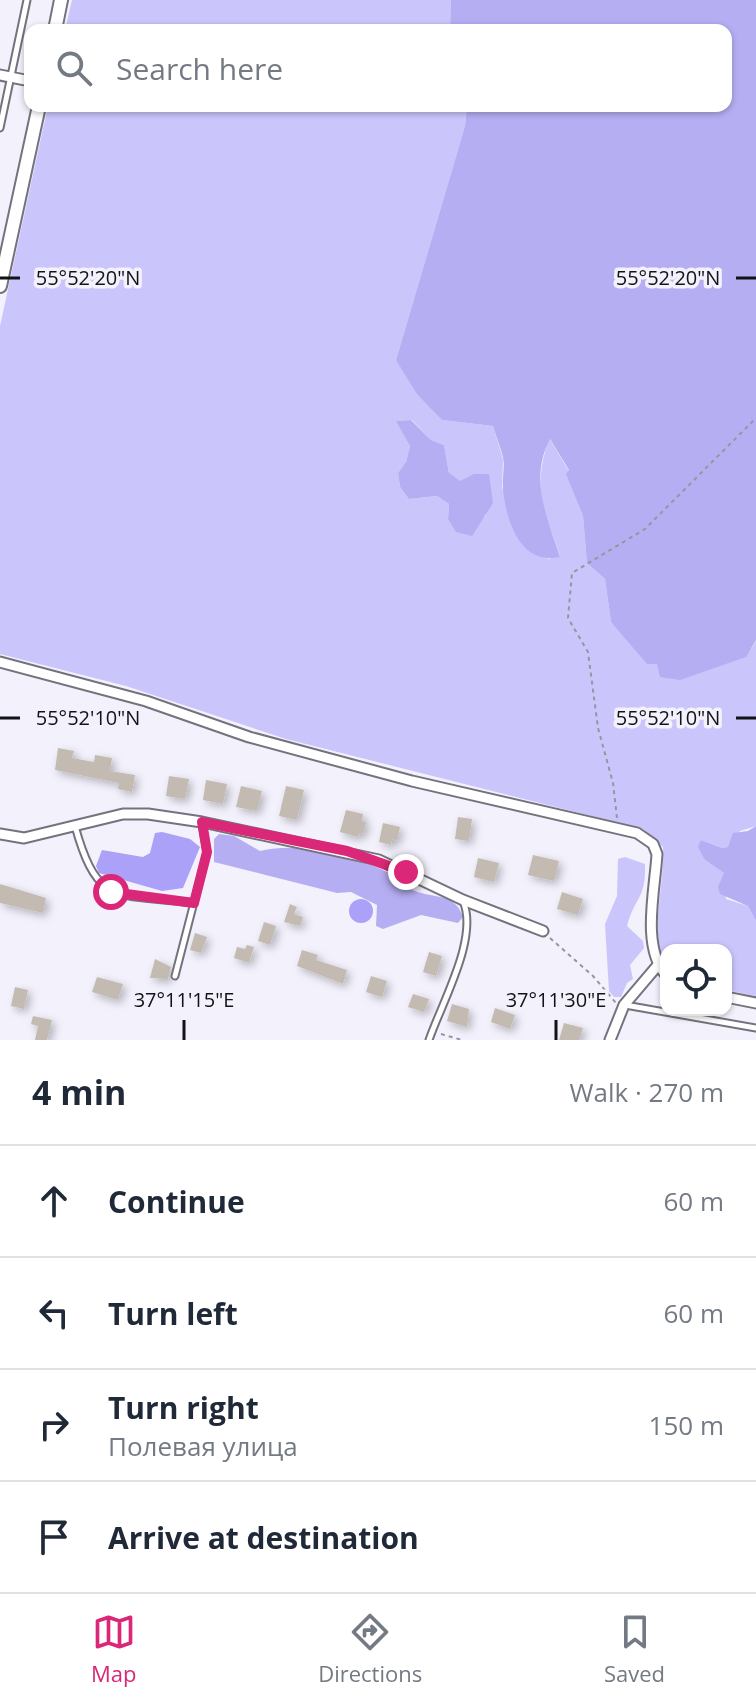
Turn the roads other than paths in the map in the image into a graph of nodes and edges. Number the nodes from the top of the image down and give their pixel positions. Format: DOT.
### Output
graph roads {
  1 [pos="27,0"];
  2 [pos="61,0"];
  3 [pos="56,24"];
  4 [pos="5,76"];
  5 [pos="38,112"];
  6 [pos="0,128"];
  7 [pos="0,286"];
  8 [pos="0,662"];
  9 [pos="202,822"];
  10 [pos="75,825"];
  11 [pos="0,834"];
  12 [pos="463,900"];
  13 [pos="194,903"];
  14 [pos="543,931"];
  15 [pos="658,965"];
  16 [pos="660,968"];
  17 [pos="175,976"];
  18 [pos="732,998"];
  19 [pos="756,1003"];
  20 [pos="624,1005"];
  21 [pos="756,1028"];
  22 [pos="429,1040"];
  23 [pos="610,1040"];
  1 -- 4 [label="lane"];
  2 -- 3 [label="street"];
  4 -- 6 [label="lane"];
  5 -- 7 [label="street"];
  8 -- 15 [label="street"];
  9 -- 10 [label="street"];
  9 -- 12 [label="street"];
  9 -- 13 [label="lane"];
  10 -- 11 [label="street"];
  10 -- 13 [label="lane"];
  12 -- 14 [label="street"];
  12 -- 22 [label="lane"];
  13 -- 17 [label="lane"];
  15 -- 16 [label="street"];
  15 -- 20 [label="street"];
  18 -- 19 [label="street"];
  20 -- 21 [label="lane"];
  20 -- 23 [label="street"];
}
